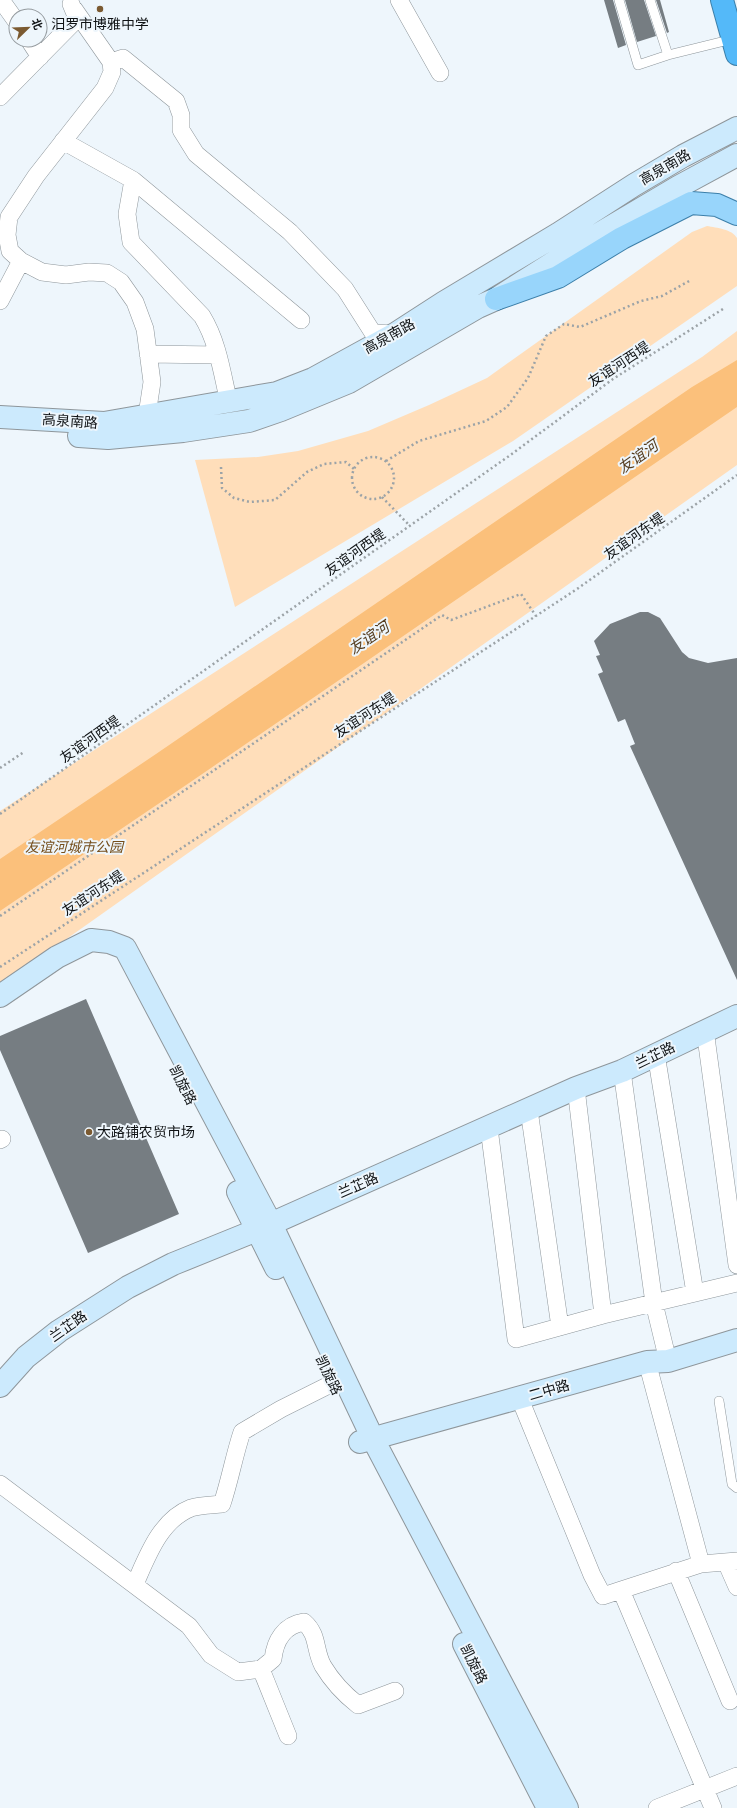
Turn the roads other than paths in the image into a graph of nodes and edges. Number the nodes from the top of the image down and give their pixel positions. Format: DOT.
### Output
graph roads {
  1 [pos="1,0"];
  2 [pos="399,0"];
  3 [pos="619,0"];
  4 [pos="650,0"];
  5 [pos="722,0"];
  6 [pos="72,4"];
  7 [pos="8,10"];
  8 [pos="735,47"];
  9 [pos="34,48"];
  10 [pos="668,55"];
  11 [pos="40,57"];
  12 [pos="111,62"];
  13 [pos="440,73"];
  14 [pos="0,97"];
  15 [pos="737,128"];
  16 [pos="64,141"];
  17 [pos="737,155"];
  18 [pos="134,180"];
  19 [pos="737,214"];
  20 [pos="22,261"];
  21 [pos="496,299"];
  22 [pos="0,301"];
  23 [pos="301,320"];
  24 [pos="395,334"];
  25 [pos="148,354"];
  26 [pos="218,355"];
  27 [pos="229,403"];
  28 [pos="0,416"];
  29 [pos="147,416"];
  30 [pos="0,432"];
  31 [pos="0,996"];
  32 [pos="737,1016"];
  33 [pos="705,1030"];
  34 [pos="656,1054"];
  35 [pos="622,1071"];
  36 [pos="576,1088"];
  37 [pos="529,1110"];
  38 [pos="490,1128"];
  39 [pos="264,1227"];
  40 [pos="737,1265"];
  41 [pos="737,1283"];
  42 [pos="695,1293"];
  43 [pos="654,1303"];
  44 [pos="603,1315"];
  45 [pos="560,1327"];
  46 [pos="737,1340"];
  47 [pos="657,1361"];
  48 [pos="333,1383"];
  49 [pos="0,1386"];
  50 [pos="520,1399"];
  51 [pos="719,1401"];
  52 [pos="366,1441"];
  53 [pos="0,1484"];
  54 [pos="737,1488"];
  55 [pos="732,1561"];
  56 [pos="701,1564"];
  57 [pos="676,1571"];
  58 [pos="134,1584"];
  59 [pos="737,1587"];
  60 [pos="622,1590"];
  61 [pos="261,1669"];
  62 [pos="395,1691"];
  63 [pos="730,1701"];
  64 [pos="288,1736"];
  65 [pos="737,1776"];
  66 [pos="705,1789"];
  67 [pos="548,1808"];
  68 [pos="567,1808"];
  69 [pos="657,1808"];
  70 [pos="713,1808"];
  1 -- 7 [label="street"];
  2 -- 13 [label="street"];
  3 -- 10 [label="lane"];
  4 -- 10 [label="lane"];
  5 -- 8 [label="highway"];
  6 -- 11 [label="street"];
  6 -- 12 [label="street"];
  8 -- 10 [label="lane"];
  9 -- 11 [label="street"];
  11 -- 14 [label="street"];
  12 -- 16 [label="street"];
  12 -- 24 [label="street"];
  15 -- 24 [label="street, 高泉南路"];
  16 -- 18 [label="street"];
  16 -- 20 [label="street"];
  17 -- 21 [label="street, 高泉南路"];
  18 -- 23 [label="street"];
  18 -- 26 [label="street"];
  19 -- 21 [label="main road"];
  20 -- 22 [label="street"];
  20 -- 25 [label="street"];
  21 -- 30 [label="street, 高泉南路"];
  24 -- 27 [label="street, 高泉南路"];
  25 -- 26 [label="street"];
  25 -- 29 [label="street"];
  26 -- 27 [label="street"];
  27 -- 29 [label="street, 高泉南路"];
  28 -- 29 [label="street, 高泉南路"];
  31 -- 39 [label="street, 凯旋路"];
  32 -- 33 [label="street, 兰芷路"];
  33 -- 34 [label="street, 兰芷路"];
  33 -- 40 [label="street"];
  34 -- 35 [label="street, 兰芷路"];
  34 -- 42 [label="street"];
  35 -- 36 [label="street, 兰芷路"];
  35 -- 43 [label="street"];
  36 -- 37 [label="street, 兰芷路"];
  36 -- 44 [label="street"];
  37 -- 38 [label="street, 兰芷路"];
  37 -- 45 [label="street"];
  38 -- 39 [label="street, 兰芷路"];
  38 -- 45 [label="street"];
  39 -- 48 [label="street, 凯旋路"];
  39 -- 49 [label="street, 兰芷路"];
  39 -- 52 [label="street"];
  41 -- 42 [label="street"];
  42 -- 43 [label="street"];
  43 -- 44 [label="street"];
  43 -- 47 [label="street"];
  44 -- 45 [label="street"];
  46 -- 47 [label="street, 二中路"];
  47 -- 50 [label="street, 二中路"];
  47 -- 56 [label="street"];
  48 -- 52 [label="street, 凯旋路"];
  48 -- 58 [label="street"];
  50 -- 52 [label="street, 二中路"];
  50 -- 60 [label="street"];
  51 -- 54 [label="lane"];
  52 -- 67 [label="street, 凯旋路"];
  52 -- 68 [label="street"];
  53 -- 58 [label="street"];
  55 -- 56 [label="street"];
  55 -- 59 [label="street"];
  56 -- 57 [label="street"];
  57 -- 60 [label="street"];
  57 -- 63 [label="street"];
  58 -- 61 [label="street"];
  60 -- 66 [label="street"];
  61 -- 62 [label="street"];
  61 -- 64 [label="street"];
  65 -- 66 [label="street"];
  66 -- 69 [label="street"];
  66 -- 70 [label="street"];
}
